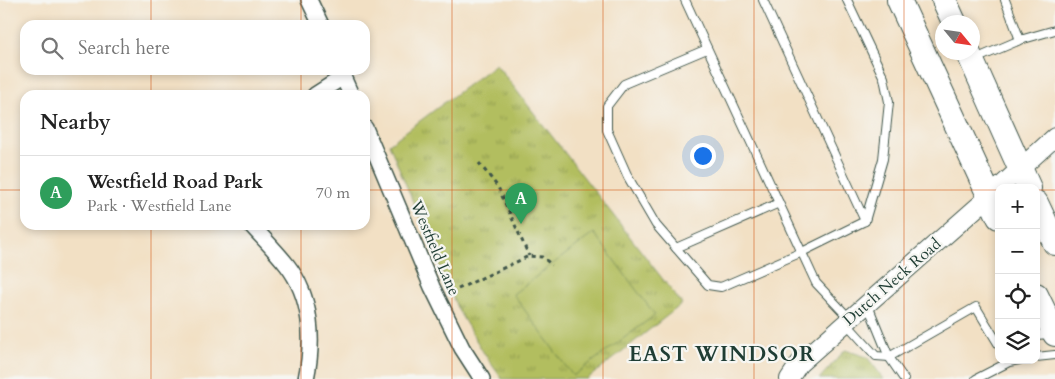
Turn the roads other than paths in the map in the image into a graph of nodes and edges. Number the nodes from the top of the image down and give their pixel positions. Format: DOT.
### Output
graph roads {
  1 [pos="309,0"];
  2 [pos="685,0"];
  3 [pos="763,0"];
  4 [pos="847,0"];
  5 [pos="899,0"];
  6 [pos="944,0"];
  7 [pos="1005,0"];
  8 [pos="951,15"];
  9 [pos="318,20"];
  10 [pos="1055,30"];
  11 [pos="1020,40"];
  12 [pos="707,49"];
  13 [pos="980,53"];
  14 [pos="971,60"];
  15 [pos="340,75"];
  16 [pos="343,75"];
  17 [pos="321,90"];
  18 [pos="349,90"];
  19 [pos="1055,137"];
  20 [pos="370,140"];
  21 [pos="1025,178"];
  22 [pos="995,196"];
  23 [pos="995,199"];
  24 [pos="779,203"];
  25 [pos="1040,211"];
  26 [pos="865,221"];
  27 [pos="256,230"];
  28 [pos="1055,243"];
  29 [pos="676,248"];
  30 [pos="802,252"];
  31 [pos="867,303"];
  32 [pos="1040,303"];
  33 [pos="848,321"];
  34 [pos="1055,334"];
  35 [pos="1040,335"];
  36 [pos="995,338"];
  37 [pos="1055,354"];
  38 [pos="1040,356"];
  39 [pos="889,358"];
  40 [pos="1004,364"];
  41 [pos="306,379"];
  42 [pos="482,379"];
  43 [pos="789,379"];
  44 [pos="904,379"];
  45 [pos="976,379"];
  1 -- 9 [label="street"];
  2 -- 12 [label="lane"];
  3 -- 26 [label="lane"];
  4 -- 26 [label="lane"];
  5 -- 22 [label="highway"];
  6 -- 8 [label="highway"];
  7 -- 11 [label="lane"];
  10 -- 11 [label="lane"];
  11 -- 13 [label="lane"];
  12 -- 24 [label="lane"];
  12 -- 29 [label="lane"];
  14 -- 21 [label="highway"];
  15 -- 17 [label="street"];
  16 -- 18 [label="street"];
  19 -- 21 [label="street, Dutch Neck Road"];
  20 -- 42 [label="street, Westfield Lane"];
  23 -- 31 [label="street, Dutch Neck Road"];
  24 -- 29 [label="lane"];
  24 -- 30 [label="lane"];
  25 -- 28 [label="highway"];
  26 -- 30 [label="lane"];
  27 -- 41 [label="street"];
  29 -- 30 [label="lane"];
  30 -- 33 [label="lane"];
  31 -- 33 [label="street, Dutch Neck Road"];
  31 -- 39 [label="lane"];
  32 -- 34 [label="highway"];
  33 -- 39 [label="lane"];
  33 -- 43 [label="street, Dutch Neck Road"];
  34 -- 35 [label="lane"];
  36 -- 39 [label="lane"];
  37 -- 38 [label="lane"];
  39 -- 44 [label="lane"];
  40 -- 45 [label="lane"];
}
